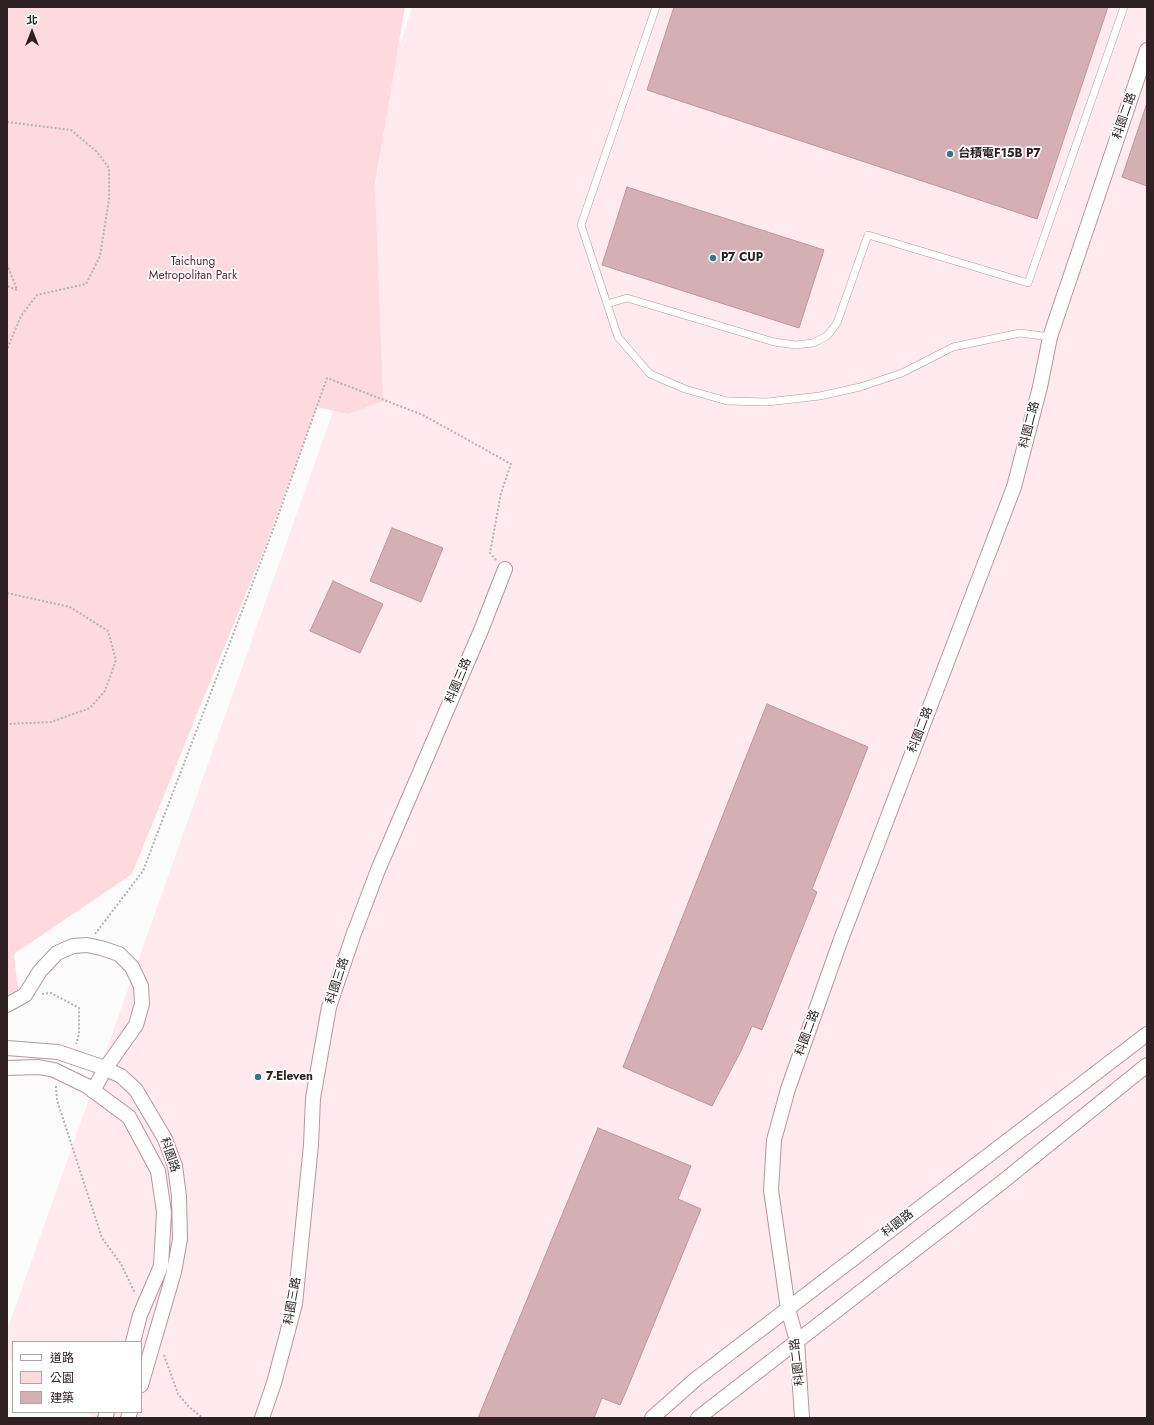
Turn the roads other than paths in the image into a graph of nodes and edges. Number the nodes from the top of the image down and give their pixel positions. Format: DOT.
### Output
graph roads {
  1 [pos="656,7"];
  2 [pos="1124,7"];
  3 [pos="1147,50"];
  4 [pos="607,304"];
  5 [pos="1050,337"];
  6 [pos="505,569"];
  7 [pos="7,1005"];
  8 [pos="1147,1034"];
  9 [pos="7,1048"];
  10 [pos="1147,1065"];
  11 [pos="7,1068"];
  12 [pos="105,1069"];
  13 [pos="93,1091"];
  14 [pos="788,1309"];
  15 [pos="133,1341"];
  16 [pos="797,1341"];
  17 [pos="142,1383"];
  18 [pos="262,1418"];
  19 [pos="652,1418"];
  20 [pos="698,1418"];
  21 [pos="802,1418"];
  1 -- 4 [label="lane"];
  2 -- 4 [label="lane"];
  3 -- 5 [label="street, 科園二路"];
  4 -- 5 [label="lane"];
  5 -- 14 [label="street, 科園二路"];
  6 -- 18 [label="street, 科園三路"];
  7 -- 12 [label="street"];
  8 -- 14 [label="street, 科園路"];
  9 -- 12 [label="street, 科園路"];
  10 -- 16 [label="street"];
  11 -- 13 [label="street, 科園路"];
  12 -- 13 [label="street"];
  12 -- 17 [label="street, 科園路"];
  13 -- 15 [label="street, 科園路"];
  14 -- 16 [label="street, 科園二路"];
  14 -- 19 [label="street, 科園路"];
  16 -- 20 [label="street"];
  16 -- 21 [label="street, 科園二路"];
}
